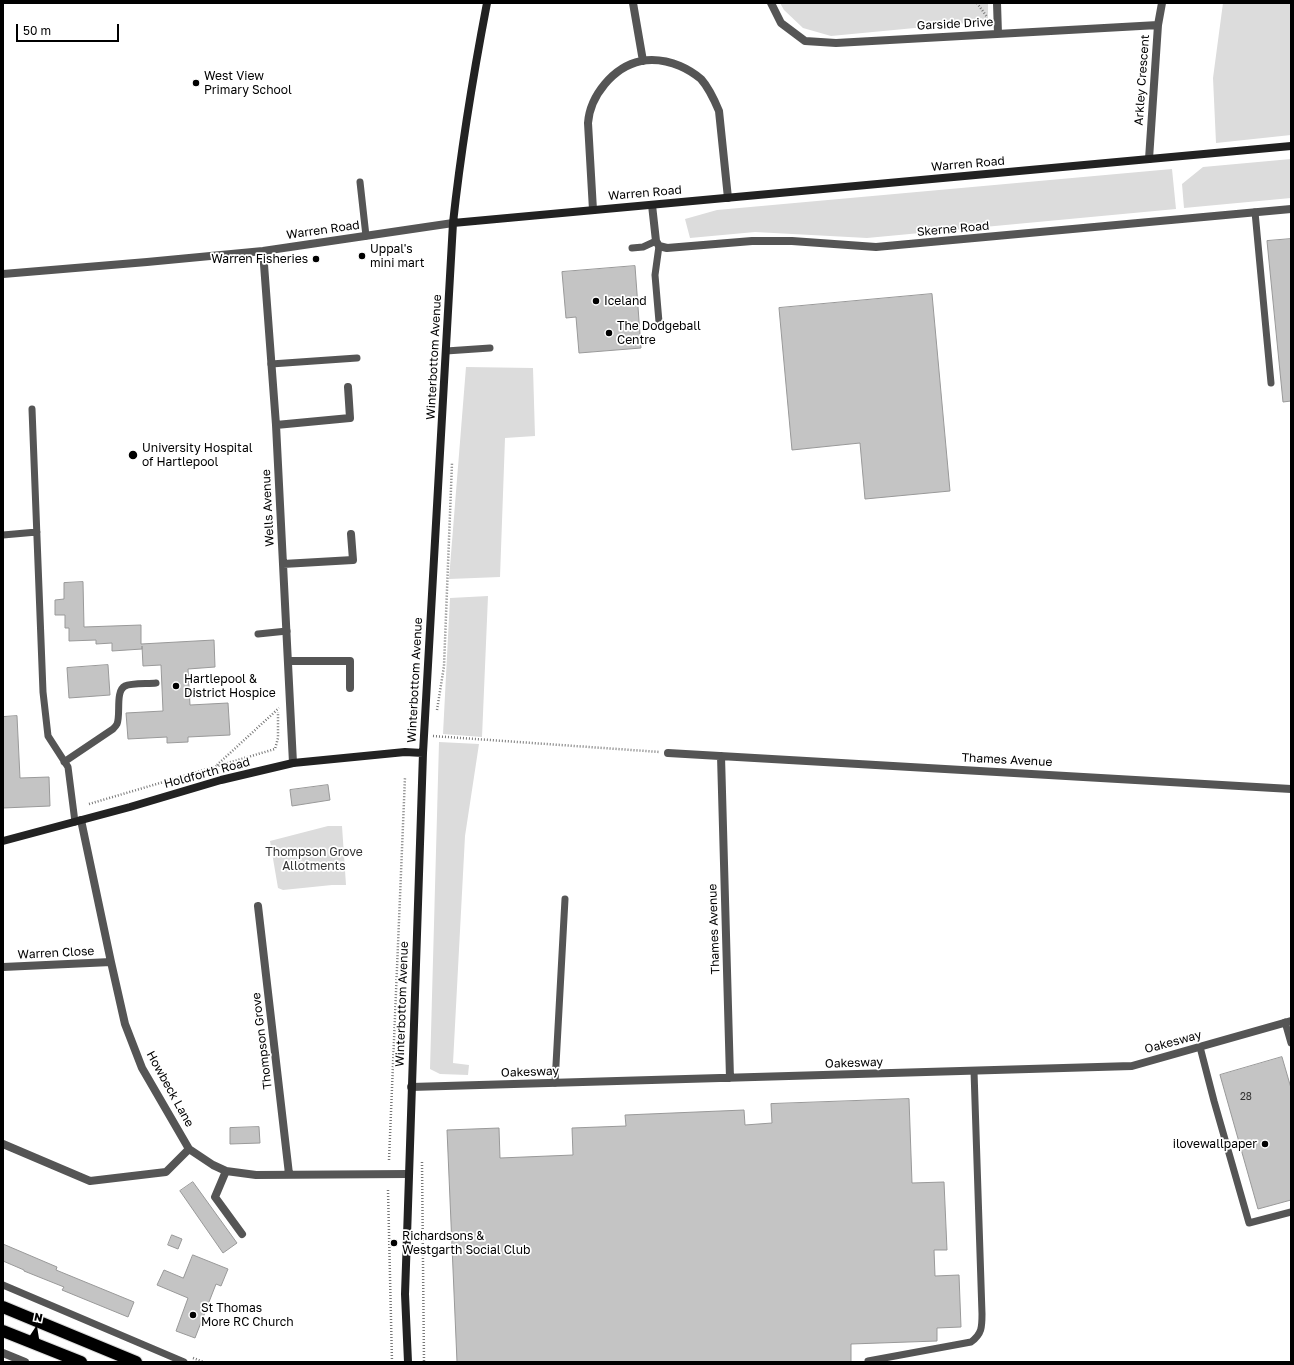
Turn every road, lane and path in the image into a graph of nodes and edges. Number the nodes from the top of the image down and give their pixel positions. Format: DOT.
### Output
graph roads {
  1 [pos="486,3"];
  2 [pos="632,3"];
  3 [pos="771,3"];
  4 [pos="997,3"];
  5 [pos="1162,3"];
  6 [pos="1158,25"];
  7 [pos="998,34"];
  8 [pos="643,61"];
  9 [pos="1291,146"];
  10 [pos="1149,159"];
  11 [pos="360,182"];
  12 [pos="728,198"];
  13 [pos="652,205"];
  14 [pos="1291,209"];
  15 [pos="593,210"];
  16 [pos="1255,212"];
  17 [pos="453,223"];
  18 [pos="366,236"];
  19 [pos="658,243"];
  20 [pos="632,248"];
  21 [pos="263,251"];
  22 [pos="3,274"];
  23 [pos="659,322"];
  24 [pos="490,348"];
  25 [pos="446,351"];
  26 [pos="357,358"];
  27 [pos="271,364"];
  28 [pos="1271,383"];
  29 [pos="348,387"];
  30 [pos="32,409"];
  31 [pos="276,425"];
  32 [pos="452,461"];
  33 [pos="37,532"];
  34 [pos="351,534"];
  35 [pos="3,535"];
  36 [pos="283,564"];
  37 [pos="287,632"];
  38 [pos="258,634"];
  39 [pos="289,661"];
  40 [pos="156,683"];
  41 [pos="350,688"];
  42 [pos="278,708"];
  43 [pos="437,713"];
  44 [pos="435,728"];
  45 [pos="275,749"];
  46 [pos="422,753"];
  47 [pos="668,753"];
  48 [pos="721,756"];
  49 [pos="64,762"];
  50 [pos="293,763"];
  51 [pos="217,766"];
  52 [pos="405,778"];
  53 [pos="1291,789"];
  54 [pos="89,804"];
  55 [pos="78,821"];
  56 [pos="3,841"];
  57 [pos="565,899"];
  58 [pos="258,906"];
  59 [pos="111,962"];
  60 [pos="3,967"];
  61 [pos="1288,1021"];
  62 [pos="1291,1043"];
  63 [pos="1200,1047"];
  64 [pos="974,1071"];
  65 [pos="730,1078"];
  66 [pos="555,1083"];
  67 [pos="411,1087"];
  68 [pos="3,1144"];
  69 [pos="189,1149"];
  70 [pos="390,1160"];
  71 [pos="422,1161"];
  72 [pos="226,1171"];
  73 [pos="289,1174"];
  74 [pos="408,1174"];
  75 [pos="388,1190"];
  76 [pos="1291,1212"];
  77 [pos="242,1234"];
  78 [pos="3,1285"];
  79 [pos="3,1307"];
  80 [pos="3,1330"];
  81 [pos="3,1353"];
  82 [pos="25,1362"];
  83 [pos="81,1362"];
  84 [pos="136,1362"];
  85 [pos="184,1362"];
  86 [pos="392,1362"];
  87 [pos="408,1362"];
  88 [pos="424,1362"];
  89 [pos="868,1362"];
  1 -- 17 [label="street, Winterbottom Avenue"];
  2 -- 8 [label="street"];
  3 -- 7 [label="street, Garside Drive"];
  4 -- 7 [label="street"];
  5 -- 6 [label="street, Arkley Crescent"];
  6 -- 7 [label="street, Garside Drive"];
  6 -- 10 [label="street, Arkley Crescent"];
  8 -- 12 [label="street"];
  8 -- 15 [label="street"];
  9 -- 10 [label="street, Warren Road"];
  10 -- 12 [label="street, Warren Road"];
  11 -- 18 [label="lane"];
  12 -- 13 [label="street, Warren Road"];
  13 -- 15 [label="street, Warren Road"];
  13 -- 19 [label="street"];
  14 -- 16 [label="street, Skerne Road"];
  15 -- 17 [label="street, Warren Road"];
  16 -- 19 [label="street, Skerne Road"];
  16 -- 28 [label="lane"];
  17 -- 18 [label="street, Warren Road"];
  17 -- 25 [label="street, Winterbottom Avenue"];
  18 -- 21 [label="street, Warren Road"];
  19 -- 20 [label="lane"];
  19 -- 23 [label="lane"];
  21 -- 22 [label="street, Warren Road"];
  21 -- 27 [label="street, Wells Avenue"];
  24 -- 25 [label="lane"];
  25 -- 46 [label="street, Winterbottom Avenue"];
  26 -- 27 [label="lane"];
  27 -- 31 [label="street, Wells Avenue"];
  29 -- 31 [label="street"];
  30 -- 33 [label="lane"];
  31 -- 36 [label="street, Wells Avenue"];
  32 -- 43 [label="path"];
  33 -- 35 [label="lane"];
  33 -- 49 [label="lane"];
  34 -- 36 [label="street"];
  36 -- 37 [label="street, Wells Avenue"];
  37 -- 38 [label="lane"];
  37 -- 39 [label="street, Wells Avenue"];
  39 -- 41 [label="street"];
  39 -- 50 [label="street, Wells Avenue"];
  40 -- 49 [label="lane"];
  42 -- 51 [label="path"];
  44 -- 47 [label="path"];
  45 -- 51 [label="path"];
  46 -- 50 [label="street, Holdforth Road"];
  46 -- 67 [label="street, Winterbottom Avenue"];
  47 -- 48 [label="street, Thames Avenue"];
  48 -- 53 [label="street, Thames Avenue"];
  48 -- 65 [label="street, Thames Avenue"];
  49 -- 55 [label="lane"];
  50 -- 55 [label="street, Holdforth Road"];
  51 -- 54 [label="path"];
  52 -- 70 [label="path"];
  55 -- 56 [label="street, Holdforth Road"];
  55 -- 59 [label="street, Howbeck Lane"];
  57 -- 66 [label="lane"];
  58 -- 73 [label="street, Thompson Grove"];
  59 -- 60 [label="street, Warren Close"];
  59 -- 69 [label="street, Howbeck Lane"];
  61 -- 62 [label="lane"];
  61 -- 63 [label="street, Oakesway"];
  63 -- 64 [label="street, Oakesway"];
  63 -- 76 [label="lane"];
  64 -- 65 [label="street, Oakesway"];
  64 -- 89 [label="lane"];
  65 -- 66 [label="street, Oakesway"];
  66 -- 67 [label="street, Oakesway"];
  67 -- 74 [label="street, Winterbottom Avenue"];
  68 -- 69 [label="street"];
  69 -- 72 [label="street, Howbeck Lane"];
  71 -- 88 [label="path"];
  72 -- 73 [label="street, Howbeck Lane"];
  72 -- 77 [label="street"];
  73 -- 74 [label="street, Howbeck Lane"];
  74 -- 87 [label="street, Winterbottom Avenue"];
  75 -- 86 [label="path"];
  78 -- 85 [label="lane"];
  79 -- 84 [label="highway"];
  80 -- 83 [label="highway"];
  81 -- 82 [label="street"];
}
